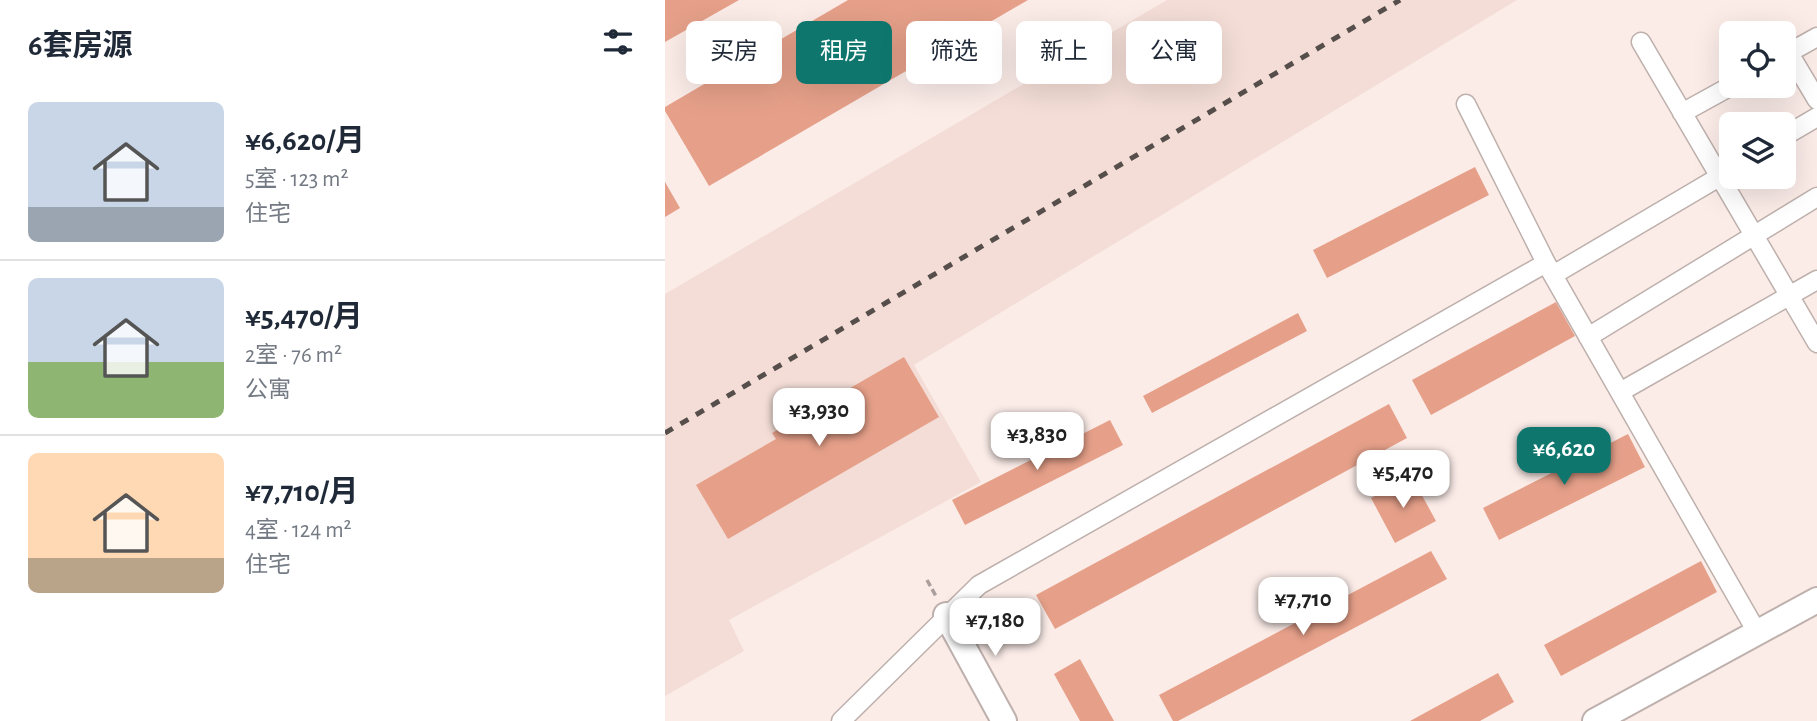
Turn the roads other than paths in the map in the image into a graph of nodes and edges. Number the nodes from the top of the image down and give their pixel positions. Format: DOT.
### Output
graph roads {
  1 [pos="1817,37"];
  2 [pos="1641,42"];
  3 [pos="1796,49"];
  4 [pos="1796,70"];
  5 [pos="1719,93"];
  6 [pos="1817,100"];
  7 [pos="1466,104"];
  8 [pos="1682,113"];
  9 [pos="1817,117"];
  10 [pos="1796,129"];
  11 [pos="1719,165"];
  12 [pos="1719,176"];
  13 [pos="1732,189"];
  14 [pos="1817,197"];
  15 [pos="1754,235"];
  16 [pos="1549,269"];
  17 [pos="1817,280"];
  18 [pos="1789,296"];
  19 [pos="1588,337"];
  20 [pos="1817,344"];
  21 [pos="1620,392"];
  22 [pos="1817,600"];
  23 [pos="946,615"];
  24 [pos="1758,634"];
  25 [pos="841,721"];
  26 [pos="1004,721"];
  27 [pos="1595,721"];
  1 -- 3 [label="street"];
  2 -- 8 [label="street"];
  4 -- 6 [label="street"];
  5 -- 8 [label="street"];
  7 -- 16 [label="street"];
  8 -- 11 [label="street"];
  9 -- 10 [label="street"];
  12 -- 16 [label="street"];
  13 -- 15 [label="street"];
  14 -- 15 [label="street"];
  15 -- 18 [label="street"];
  15 -- 19 [label="street"];
  16 -- 19 [label="street"];
  16 -- 23 [label="street"];
  17 -- 18 [label="street"];
  18 -- 20 [label="street"];
  18 -- 21 [label="street"];
  19 -- 21 [label="street"];
  21 -- 24 [label="street"];
  22 -- 24 [label="street"];
  23 -- 25 [label="street"];
  23 -- 26 [label="street"];
  24 -- 27 [label="street"];
}
